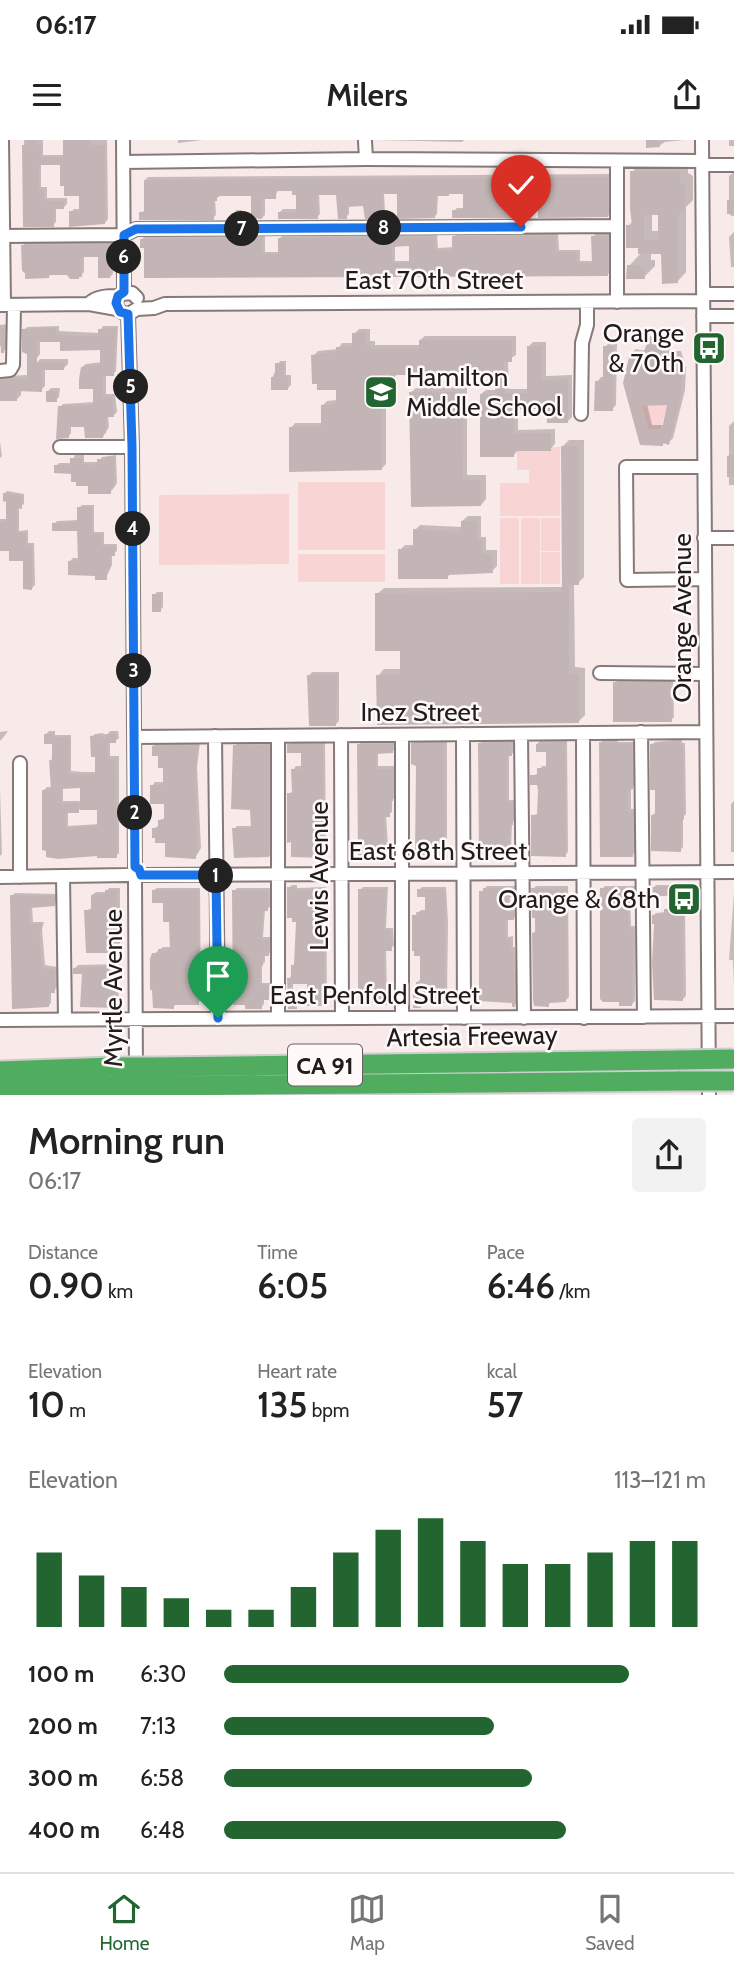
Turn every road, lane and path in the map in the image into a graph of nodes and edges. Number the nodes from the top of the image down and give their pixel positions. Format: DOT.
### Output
graph roads {
  1 [pos="2,140"];
  2 [pos="122,140"];
  3 [pos="702,140"];
  4 [pos="365,141"];
  5 [pos="366,159"];
  6 [pos="618,161"];
  7 [pos="123,162"];
  8 [pos="702,163"];
  9 [pos="734,165"];
  10 [pos="617,226"];
  11 [pos="124,235"];
  12 [pos="1,236"];
  13 [pos="734,294"];
  14 [pos="703,298"];
  15 [pos="587,302"];
  16 [pos="617,302"];
  17 [pos="127,303"];
  18 [pos="9,305"];
  19 [pos="703,316"];
  20 [pos="734,316"];
  21 [pos="0,371"];
  22 [pos="20,375"];
  23 [pos="581,414"];
  24 [pos="60,447"];
  25 [pos="132,447"];
  26 [pos="704,467"];
  27 [pos="704,538"];
  28 [pos="734,538"];
  29 [pos="705,579"];
  30 [pos="600,673"];
  31 [pos="705,674"];
  32 [pos="641,732"];
  33 [pos="706,732"];
  34 [pos="583,733"];
  35 [pos="463,734"];
  36 [pos="521,734"];
  37 [pos="341,735"];
  38 [pos="402,735"];
  39 [pos="215,736"];
  40 [pos="278,736"];
  41 [pos="135,737"];
  42 [pos="20,763"];
  43 [pos="643,872"];
  44 [pos="706,872"];
  45 [pos="734,872"];
  46 [pos="402,873"];
  47 [pos="463,873"];
  48 [pos="523,873"];
  49 [pos="584,873"];
  50 [pos="279,874"];
  51 [pos="342,874"];
  52 [pos="135,875"];
  53 [pos="216,875"];
  54 [pos="0,877"];
  55 [pos="20,877"];
  56 [pos="63,877"];
  57 [pos="708,1016"];
  58 [pos="734,1016"];
  59 [pos="342,1017"];
  60 [pos="644,1017"];
  61 [pos="218,1018"];
  62 [pos="278,1018"];
  63 [pos="402,1018"];
  64 [pos="464,1018"];
  65 [pos="524,1018"];
  66 [pos="584,1018"];
  67 [pos="65,1019"];
  68 [pos="136,1019"];
  69 [pos="0,1020"];
  70 [pos="733,1059"];
  71 [pos="2,1074"];
  72 [pos="159,1076"];
  73 [pos="733,1081"];
  74 [pos="136,1095"];
  75 [pos="709,1095"];
  1 -- 12 [label="street"];
  2 -- 7 [label="street, Myrtle Avenue"];
  3 -- 8 [label="street, Orange Avenue"];
  4 -- 5 [label="street"];
  5 -- 6 [label="street"];
  5 -- 7 [label="street"];
  6 -- 8 [label="street"];
  6 -- 10 [label="street"];
  7 -- 11 [label="street, Myrtle Avenue"];
  8 -- 9 [label="street"];
  8 -- 14 [label="street, Orange Avenue"];
  10 -- 11 [label="street"];
  10 -- 16 [label="street"];
  11 -- 12 [label="street"];
  11 -- 17 [label="street, Myrtle Avenue"];
  12 -- 18 [label="street"];
  13 -- 14 [label="street, East 70th Street"];
  14 -- 16 [label="street, East 70th Street"];
  14 -- 19 [label="street, Orange Avenue"];
  15 -- 16 [label="street, East 70th Street"];
  15 -- 17 [label="street, East 70th Street"];
  15 -- 23 [label="street"];
  17 -- 18 [label="street, East 70th Street"];
  17 -- 25 [label="street, Myrtle Avenue"];
  18 -- 21 [label="street"];
  18 -- 22 [label="street"];
  19 -- 20 [label="street"];
  19 -- 26 [label="street, Orange Avenue"];
  24 -- 25 [label="street"];
  25 -- 41 [label="street, Myrtle Avenue"];
  26 -- 27 [label="street, Orange Avenue"];
  26 -- 29 [label="street"];
  27 -- 28 [label="street"];
  27 -- 29 [label="street, Orange Avenue"];
  29 -- 31 [label="street, Orange Avenue"];
  30 -- 31 [label="street"];
  31 -- 33 [label="street, Orange Avenue"];
  32 -- 33 [label="street, Inez Street"];
  32 -- 34 [label="street, Inez Street"];
  32 -- 43 [label="street"];
  33 -- 44 [label="street, Orange Avenue"];
  34 -- 36 [label="street, Inez Street"];
  34 -- 49 [label="street"];
  35 -- 36 [label="street, Inez Street"];
  35 -- 38 [label="street, Inez Street"];
  35 -- 47 [label="street"];
  36 -- 48 [label="street"];
  37 -- 38 [label="street, Inez Street"];
  37 -- 40 [label="street, Inez Street"];
  37 -- 51 [label="street, Lewis Avenue"];
  38 -- 46 [label="street"];
  39 -- 40 [label="street, Inez Street"];
  39 -- 41 [label="street, Inez Street"];
  39 -- 53 [label="street"];
  40 -- 50 [label="street"];
  41 -- 52 [label="street, Myrtle Avenue"];
  42 -- 55 [label="street"];
  43 -- 44 [label="street, East 68th Street"];
  43 -- 49 [label="street, East 68th Street"];
  43 -- 60 [label="street"];
  44 -- 45 [label="street, East 68th Street"];
  44 -- 57 [label="street, Orange Avenue"];
  46 -- 47 [label="street, East 68th Street"];
  46 -- 51 [label="street, East 68th Street"];
  46 -- 63 [label="street"];
  47 -- 48 [label="street, East 68th Street"];
  47 -- 64 [label="street"];
  48 -- 49 [label="street, East 68th Street"];
  48 -- 65 [label="street"];
  49 -- 66 [label="street"];
  50 -- 51 [label="street, East 68th Street"];
  50 -- 53 [label="street, East 68th Street"];
  50 -- 62 [label="street"];
  51 -- 59 [label="street, Lewis Avenue"];
  52 -- 53 [label="street, East 68th Street"];
  52 -- 56 [label="street, East 68th Street"];
  52 -- 68 [label="street, Myrtle Avenue"];
  53 -- 61 [label="street"];
  54 -- 55 [label="street, East 68th Street"];
  55 -- 56 [label="street, East 68th Street"];
  56 -- 67 [label="street"];
  57 -- 58 [label="street, East Penfold Street"];
  57 -- 60 [label="street, East Penfold Street"];
  57 -- 75 [label="street, Orange Avenue"];
  59 -- 62 [label="street, East Penfold Street"];
  59 -- 63 [label="street, East Penfold Street"];
  60 -- 66 [label="street, East Penfold Street"];
  61 -- 62 [label="street, East Penfold Street"];
  61 -- 68 [label="street, East Penfold Street"];
  63 -- 64 [label="street, East Penfold Street"];
  64 -- 65 [label="street, East Penfold Street"];
  65 -- 66 [label="street, East Penfold Street"];
  67 -- 68 [label="street, East Penfold Street"];
  67 -- 69 [label="street, East Penfold Street"];
  68 -- 74 [label="street, Myrtle Avenue"];
  70 -- 72 [label="highway, Artesia Freeway / CA 91, bridge"];
  71 -- 72 [label="highway, Artesia Freeway / CA 91, bridge"];
  72 -- 73 [label="highway, bridge"];
}
